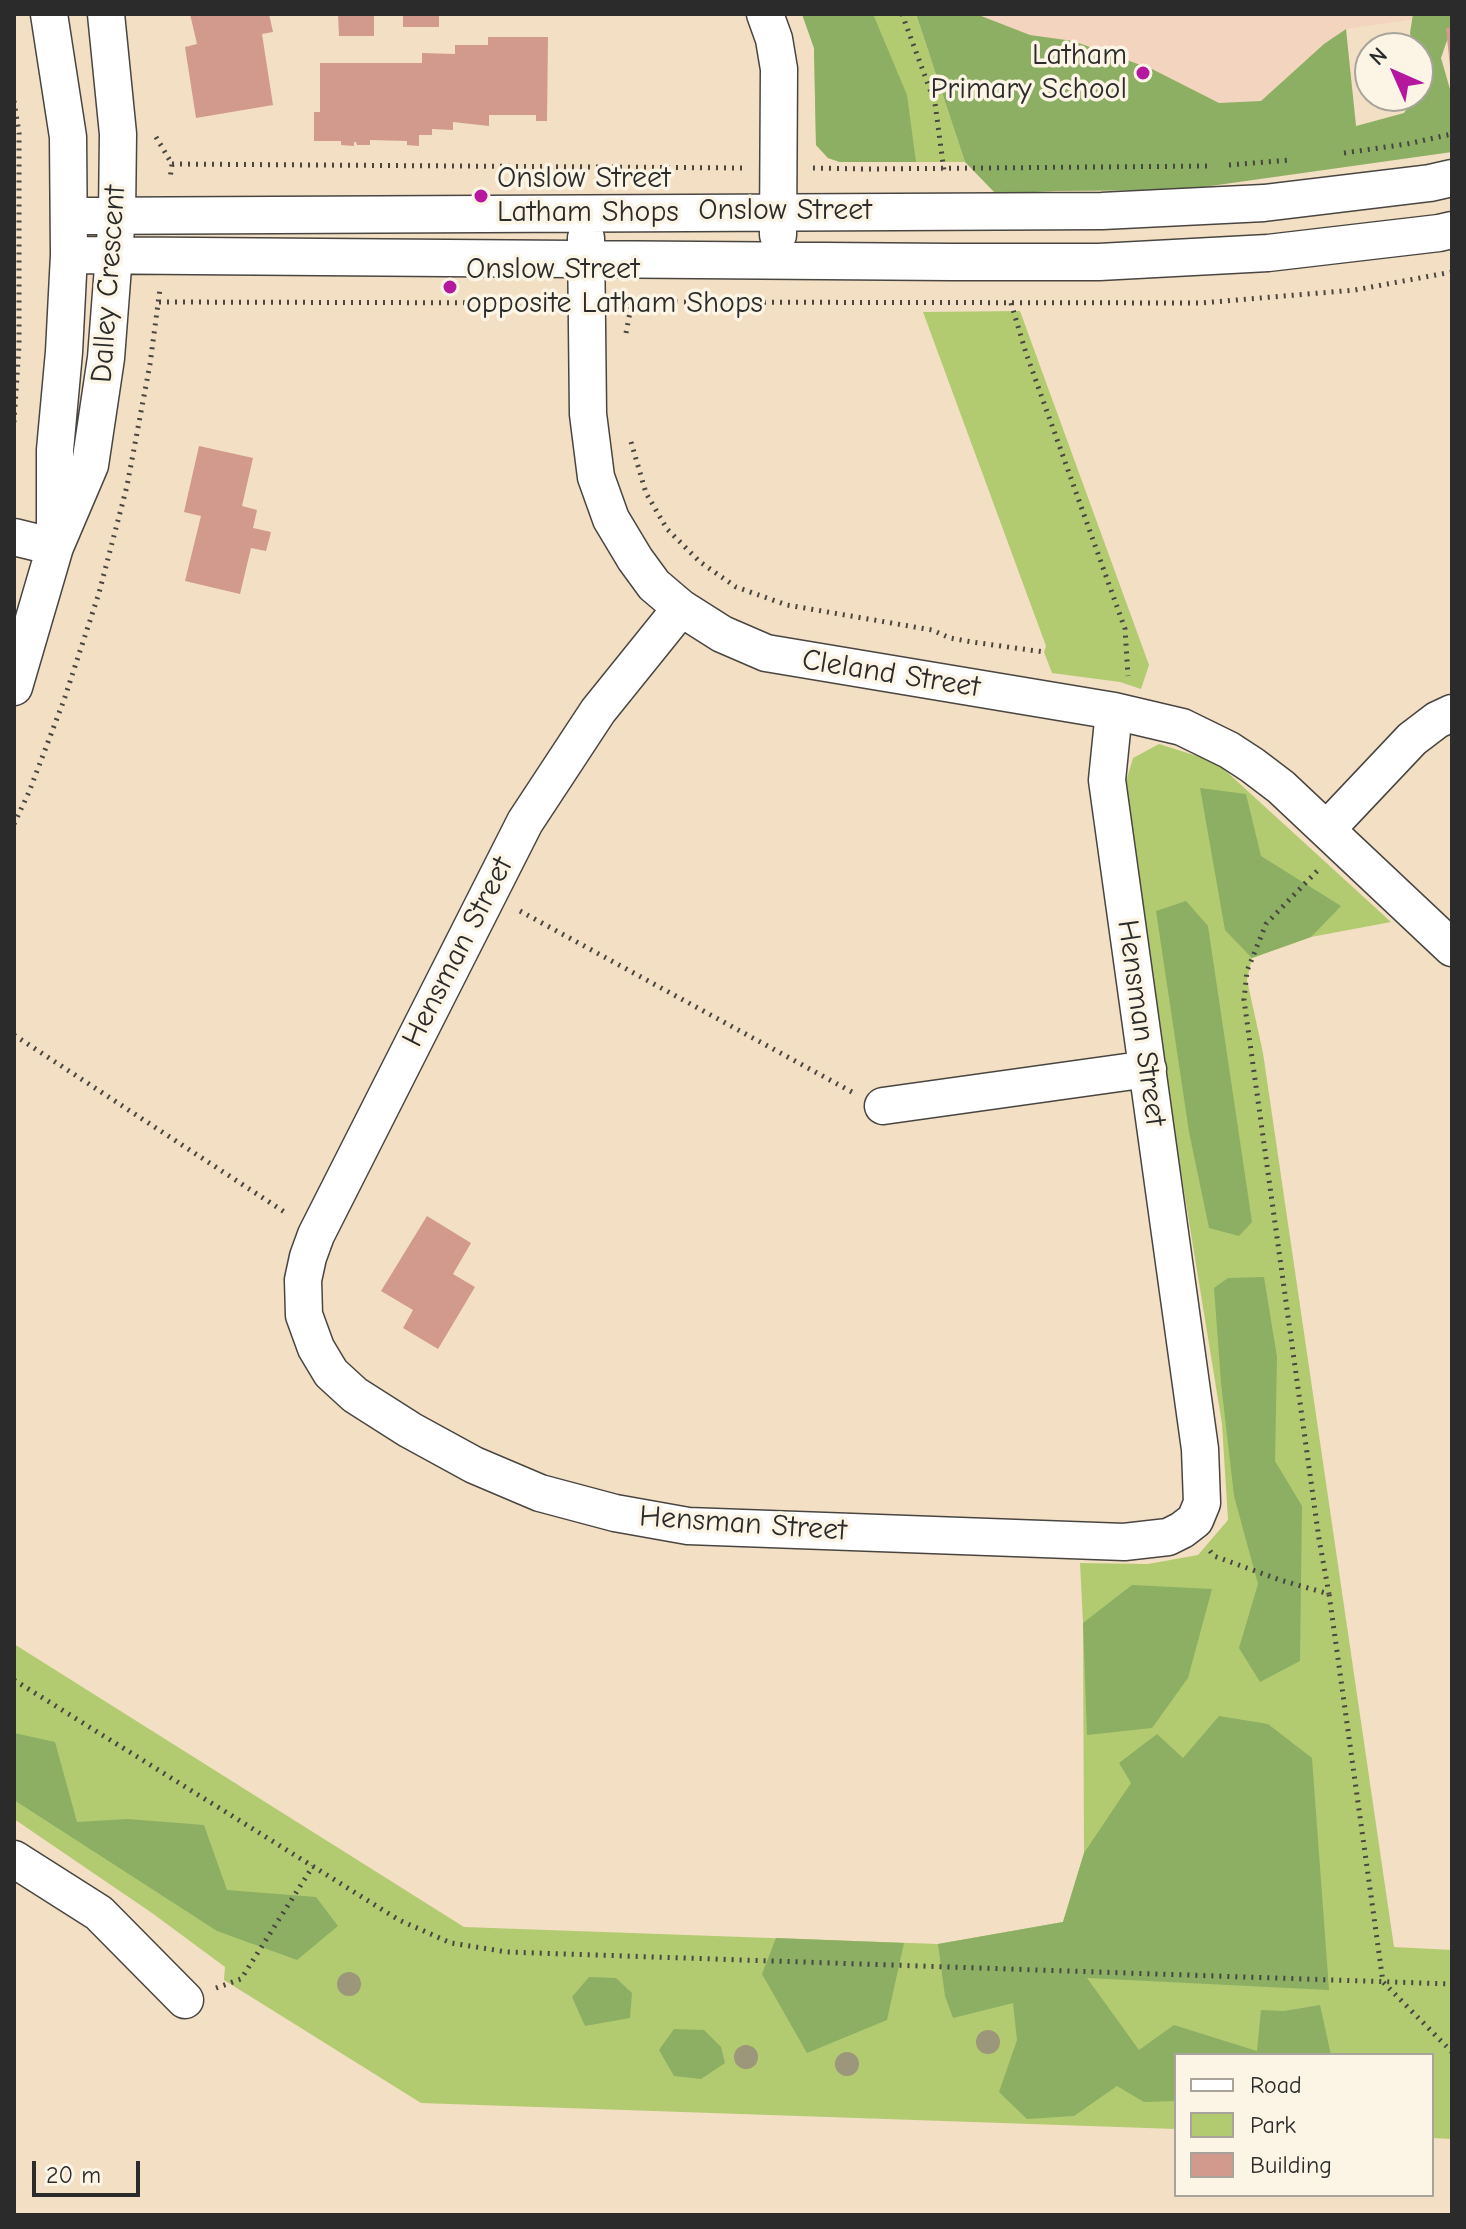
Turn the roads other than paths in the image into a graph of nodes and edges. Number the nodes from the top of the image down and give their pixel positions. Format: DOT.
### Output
graph roads {
  1 [pos="49,14"];
  2 [pos="106,14"];
  3 [pos="765,14"];
  4 [pos="1441,180"];
  5 [pos="778,211"];
  6 [pos="586,212"];
  7 [pos="366,213"];
  8 [pos="117,215"];
  9 [pos="69,216"];
  10 [pos="1445,232"];
  11 [pos="69,255"];
  12 [pos="114,256"];
  13 [pos="365,258"];
  14 [pos="587,259"];
  15 [pos="777,261"];
  16 [pos="14,537"];
  17 [pos="55,547"];
  18 [pos="681,608"];
  19 [pos="14,687"];
  20 [pos="1122,712"];
  21 [pos="1452,713"];
  22 [pos="1335,837"];
  23 [pos="1452,948"];
  24 [pos="1148,1069"];
  25 [pos="883,1106"];
  26 [pos="14,1859"];
  27 [pos="185,2000"];
  1 -- 9 [label="street, Dalley Crescent"];
  2 -- 8 [label="street, Dalley Crescent"];
  3 -- 5 [label="street"];
  4 -- 5 [label="street, Onslow Street"];
  4 -- 10 [label="street"];
  5 -- 6 [label="street, Onslow Street"];
  5 -- 15 [label="street"];
  6 -- 7 [label="street, Onslow Street"];
  6 -- 14 [label="street, Cleland Street"];
  7 -- 8 [label="street, Onslow Street"];
  7 -- 13 [label="street"];
  8 -- 9 [label="street, Onslow Street"];
  8 -- 12 [label="street, Dalley Crescent"];
  9 -- 11 [label="street, Dalley Crescent"];
  10 -- 15 [label="street, Onslow Street"];
  11 -- 12 [label="street, Onslow Street"];
  11 -- 17 [label="street, Dalley Crescent"];
  12 -- 13 [label="street, Onslow Street"];
  12 -- 17 [label="street, Dalley Crescent"];
  13 -- 14 [label="street, Onslow Street"];
  14 -- 15 [label="street, Onslow Street"];
  14 -- 18 [label="street, Cleland Street"];
  16 -- 17 [label="street"];
  17 -- 19 [label="street, Dalley Crescent"];
  18 -- 20 [label="street, Cleland Street"];
  18 -- 24 [label="street, Hensman Street"];
  20 -- 22 [label="street, Cleland Street"];
  20 -- 24 [label="street, Hensman Street"];
  21 -- 22 [label="street"];
  22 -- 23 [label="street, Cleland Street"];
  24 -- 25 [label="street"];
  26 -- 27 [label="street"];
}
